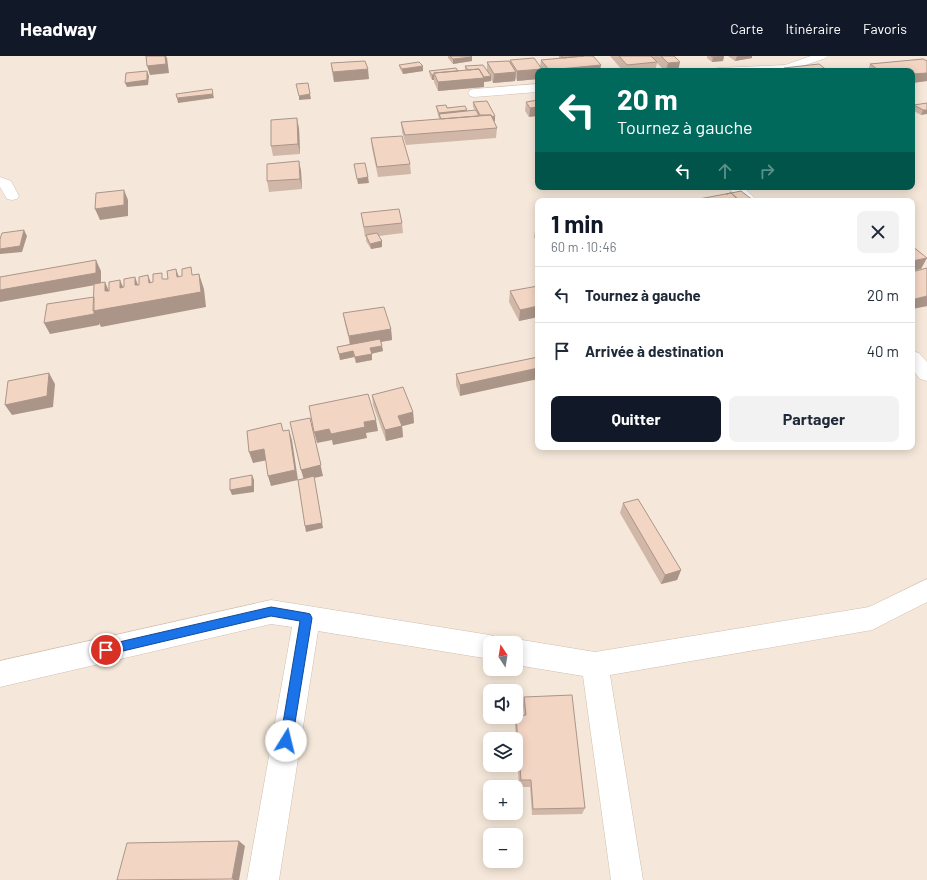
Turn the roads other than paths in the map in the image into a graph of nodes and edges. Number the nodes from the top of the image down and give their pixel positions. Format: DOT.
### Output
graph roads {
  1 [pos="822,56"];
  2 [pos="786,68"];
  3 [pos="535,88"];
  4 [pos="474,94"];
  5 [pos="0,181"];
  6 [pos="738,190"];
  7 [pos="12,196"];
  8 [pos="747,198"];
  9 [pos="915,361"];
  10 [pos="927,374"];
  11 [pos="927,590"];
  12 [pos="306,618"];
  13 [pos="483,646"];
  14 [pos="523,653"];
  15 [pos="595,664"];
  16 [pos="0,674"];
  17 [pos="263,880"];
  18 [pos="627,880"];
  1 -- 2 [label="street"];
  3 -- 4 [label="street"];
  5 -- 7 [label="street"];
  6 -- 8 [label="street"];
  9 -- 10 [label="street"];
  11 -- 15 [label="street"];
  12 -- 13 [label="street"];
  12 -- 16 [label="street"];
  12 -- 17 [label="street"];
  14 -- 15 [label="street"];
  15 -- 18 [label="street"];
}
